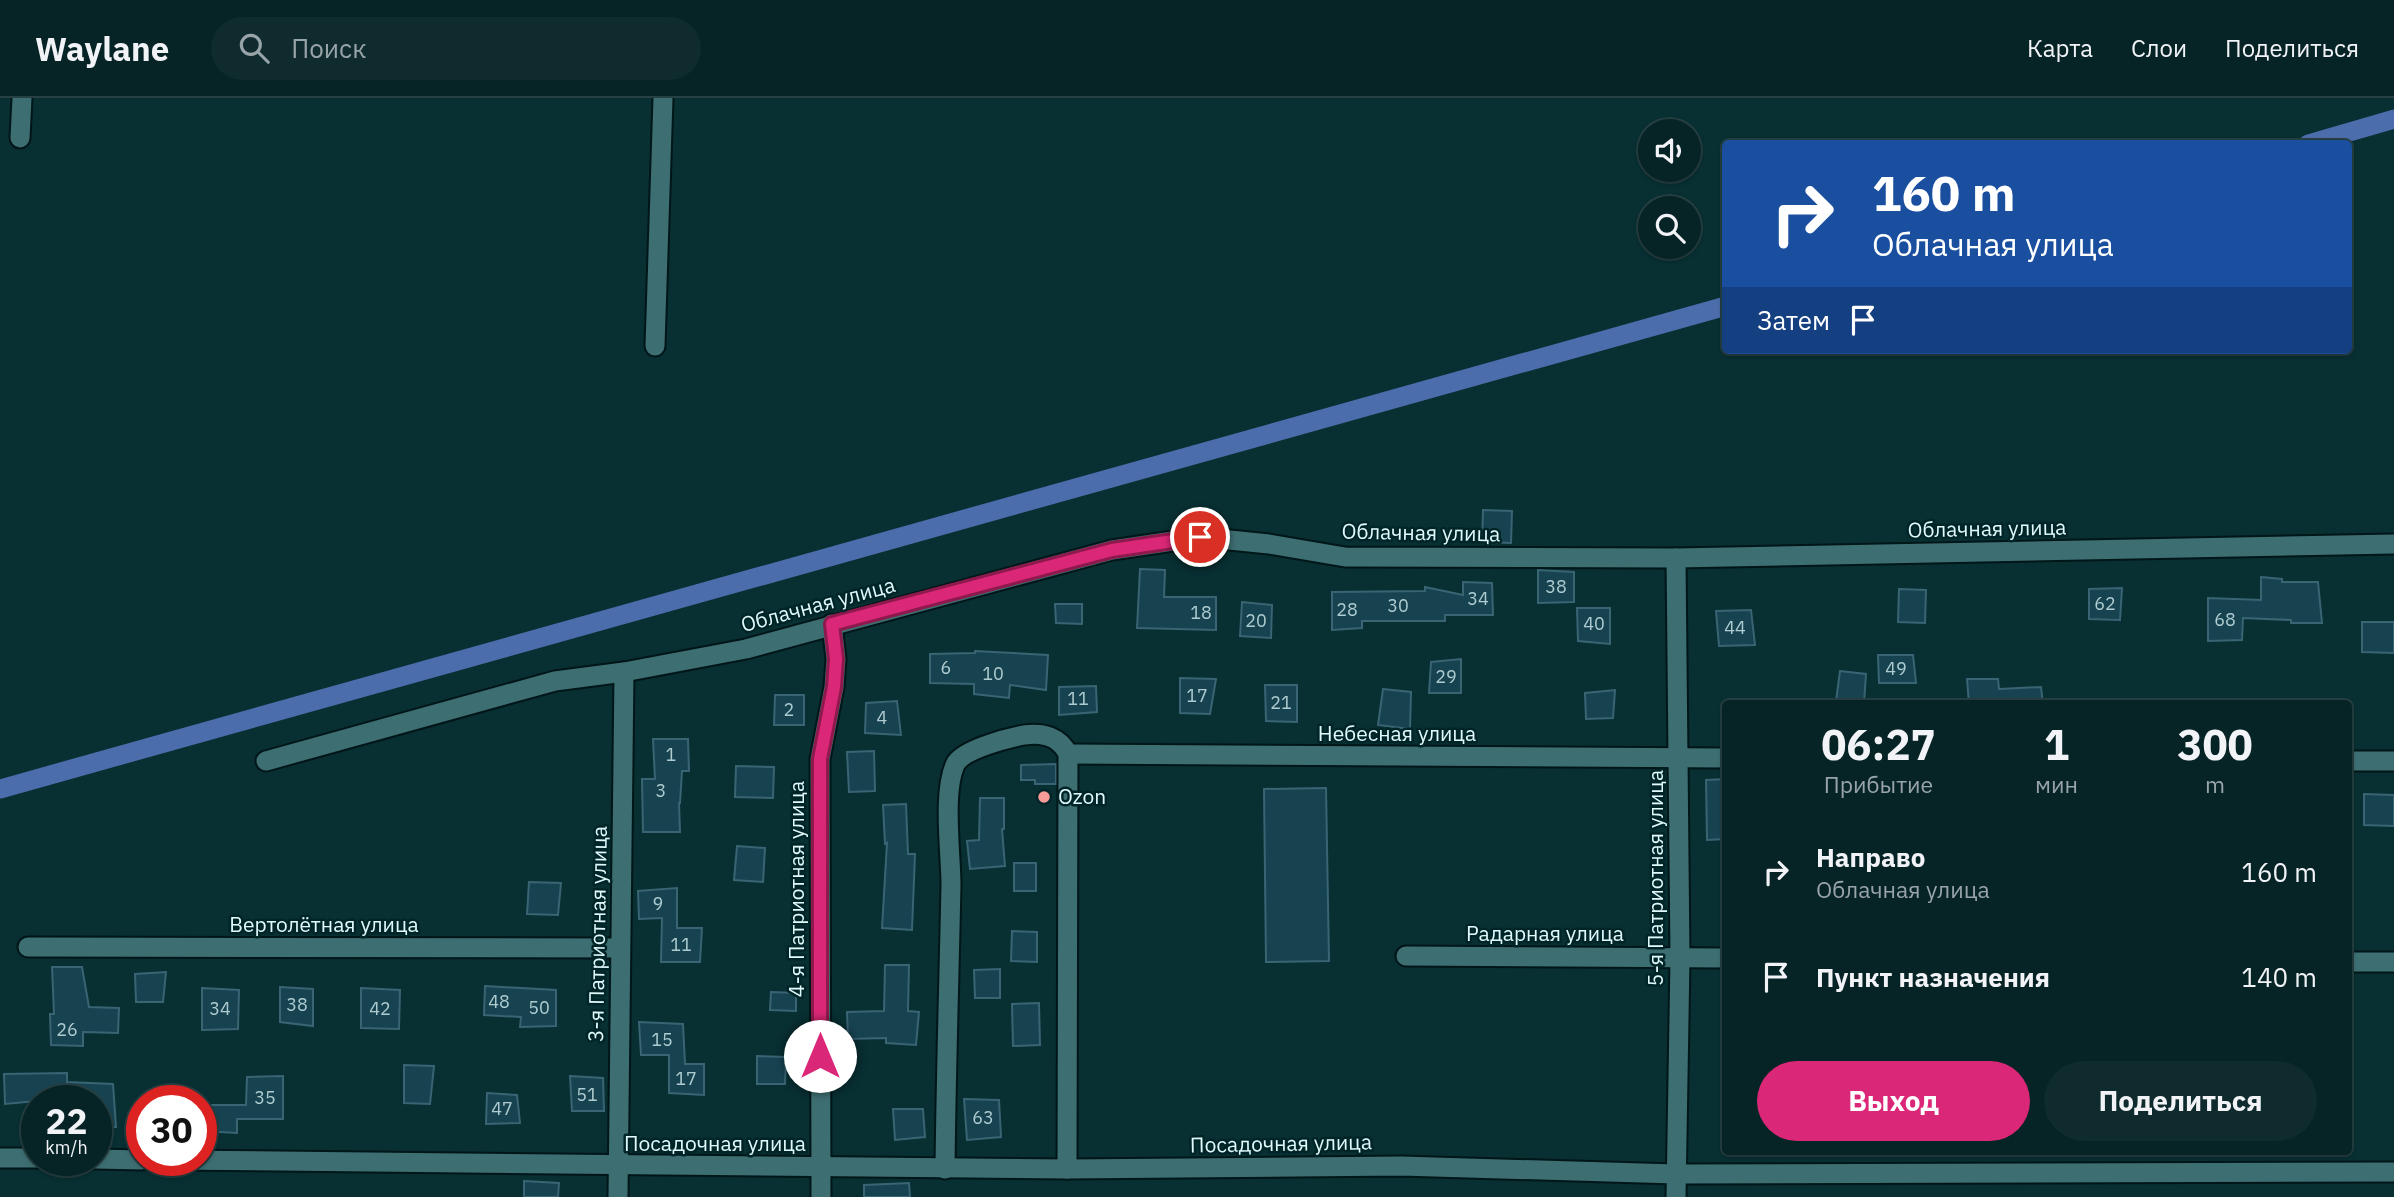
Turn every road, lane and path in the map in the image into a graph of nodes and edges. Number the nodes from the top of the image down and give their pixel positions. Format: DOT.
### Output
graph roads {
  1 [pos="22,98"];
  2 [pos="663,98"];
  3 [pos="20,138"];
  4 [pos="655,346"];
  5 [pos="2394,544"];
  6 [pos="1676,558"];
  7 [pos="832,624"];
  8 [pos="624,672"];
  9 [pos="1068,754"];
  10 [pos="1678,758"];
  11 [pos="1722,758"];
  12 [pos="266,761"];
  13 [pos="2352,761"];
  14 [pos="2394,761"];
  15 [pos="27,947"];
  16 [pos="620,948"];
  17 [pos="1406,956"];
  18 [pos="1679,958"];
  19 [pos="1722,958"];
  20 [pos="2352,962"];
  21 [pos="2394,962"];
  22 [pos="0,1158"];
  23 [pos="21,1158"];
  24 [pos="217,1161"];
  25 [pos="619,1166"];
  26 [pos="821,1167"];
  27 [pos="945,1169"];
  28 [pos="1067,1170"];
  29 [pos="2394,1172"];
  30 [pos="1676,1174"];
  31 [pos="618,1197"];
  32 [pos="821,1197"];
  33 [pos="1676,1197"];
  1 -- 3 [label="street"];
  2 -- 4 [label="street"];
  5 -- 6 [label="street, Облачная улица"];
  6 -- 7 [label="street, Облачная улица"];
  6 -- 10 [label="street, 5-я Патриотная улица"];
  7 -- 8 [label="street, Облачная улица"];
  7 -- 26 [label="street, 4-я Патриотная улица"];
  8 -- 12 [label="street, Облачная улица"];
  8 -- 16 [label="street, 3-я Патриотная улица"];
  9 -- 10 [label="street, Небесная улица"];
  9 -- 27 [label="street"];
  9 -- 28 [label="street"];
  10 -- 11 [label="street, Небесная улица"];
  10 -- 18 [label="street, 5-я Патриотная улица"];
  13 -- 14 [label="street"];
  15 -- 16 [label="street, Вертолётная улица"];
  16 -- 25 [label="street, 3-я Патриотная улица"];
  17 -- 18 [label="street, Радарная улица"];
  18 -- 19 [label="street, Радарная улица"];
  18 -- 30 [label="street, 5-я Патриотная улица"];
  20 -- 21 [label="street"];
  22 -- 23 [label="street"];
  24 -- 25 [label="street, Посадочная улица"];
  25 -- 26 [label="street, Посадочная улица"];
  25 -- 31 [label="street, 3-я Патриотная улица"];
  26 -- 27 [label="street, Посадочная улица"];
  26 -- 32 [label="street, 4-я Патриотная улица"];
  27 -- 28 [label="street, Посадочная улица"];
  28 -- 30 [label="street, Посадочная улица"];
  29 -- 30 [label="street, Посадочная улица"];
  30 -- 33 [label="street, 5-я Патриотная улица"];
}
